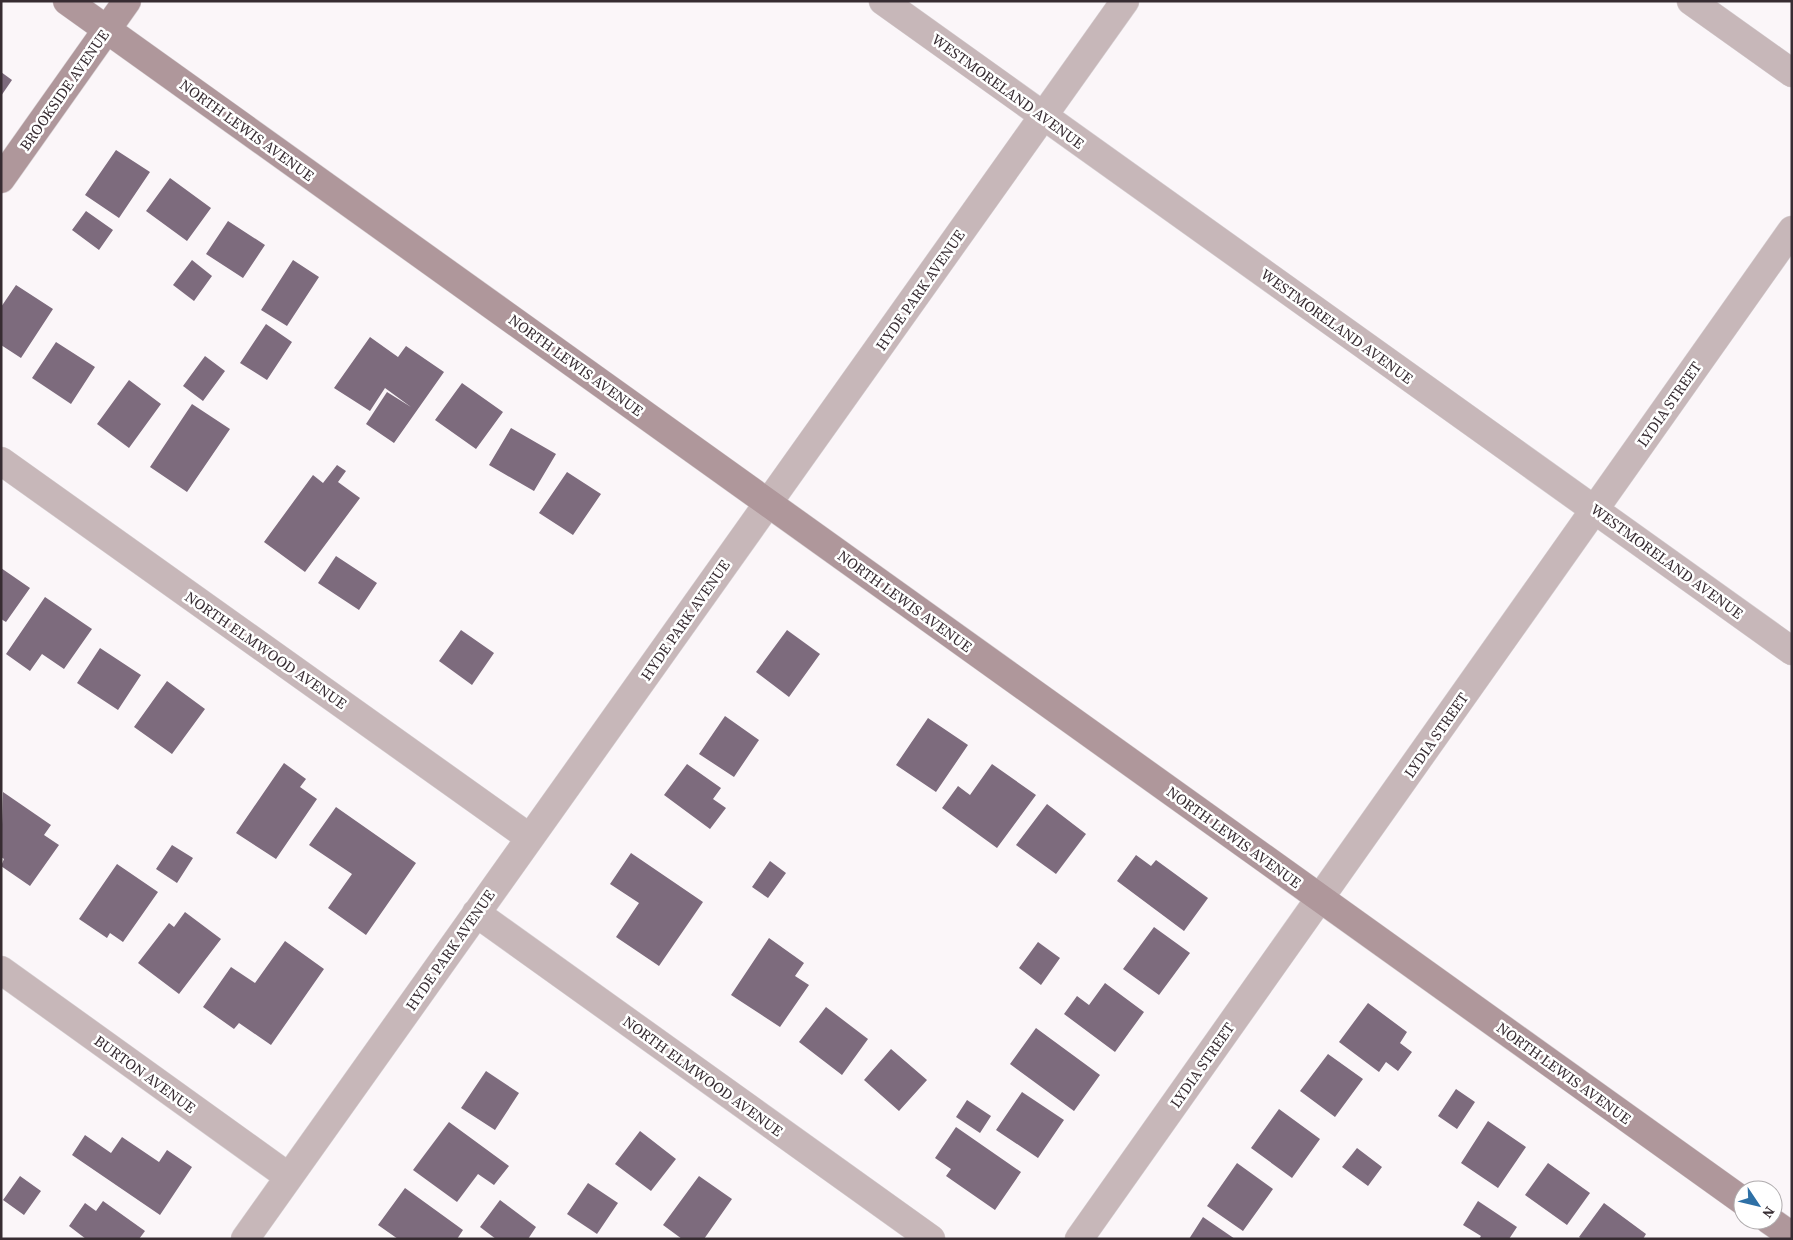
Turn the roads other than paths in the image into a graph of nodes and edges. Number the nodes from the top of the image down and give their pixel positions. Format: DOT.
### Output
graph roads {
  1 [pos="67,1"];
  2 [pos="127,1"];
  3 [pos="883,1"];
  4 [pos="1125,1"];
  5 [pos="1691,1"];
  6 [pos="107,30"];
  7 [pos="1792,73"];
  8 [pos="1043,116"];
  9 [pos="1,179"];
  10 [pos="1792,230"];
  11 [pos="1,461"];
  12 [pos="768,503"];
  13 [pos="1595,510"];
  14 [pos="1792,651"];
  15 [pos="530,838"];
  16 [pos="1320,898"];
  17 [pos="476,913"];
  18 [pos="1,970"];
  19 [pos="289,1177"];
  20 [pos="1733,1194"];
  21 [pos="245,1239"];
  22 [pos="931,1239"];
  23 [pos="1079,1239"];
  1 -- 6 [label="main road, NORTH LEWIS AVENUE"];
  2 -- 6 [label="main road, BROOKSIDE AVENUE"];
  3 -- 8 [label="street, WESTMORELAND AVENUE"];
  4 -- 8 [label="street, HYDE PARK AVENUE"];
  5 -- 7 [label="street"];
  6 -- 9 [label="main road, BROOKSIDE AVENUE"];
  6 -- 12 [label="main road, NORTH LEWIS AVENUE"];
  8 -- 12 [label="street, HYDE PARK AVENUE"];
  8 -- 13 [label="street, WESTMORELAND AVENUE"];
  10 -- 13 [label="street, LYDIA STREET"];
  11 -- 15 [label="street, NORTH ELMWOOD AVENUE"];
  12 -- 15 [label="street, HYDE PARK AVENUE"];
  12 -- 16 [label="main road, NORTH LEWIS AVENUE"];
  13 -- 14 [label="street, WESTMORELAND AVENUE"];
  13 -- 16 [label="street, LYDIA STREET"];
  15 -- 17 [label="street, HYDE PARK AVENUE"];
  16 -- 20 [label="main road, NORTH LEWIS AVENUE"];
  16 -- 23 [label="street, LYDIA STREET"];
  17 -- 19 [label="street, HYDE PARK AVENUE"];
  17 -- 22 [label="street, NORTH ELMWOOD AVENUE"];
  18 -- 19 [label="street, BURTON AVENUE"];
  19 -- 21 [label="street, HYDE PARK AVENUE"];
}
